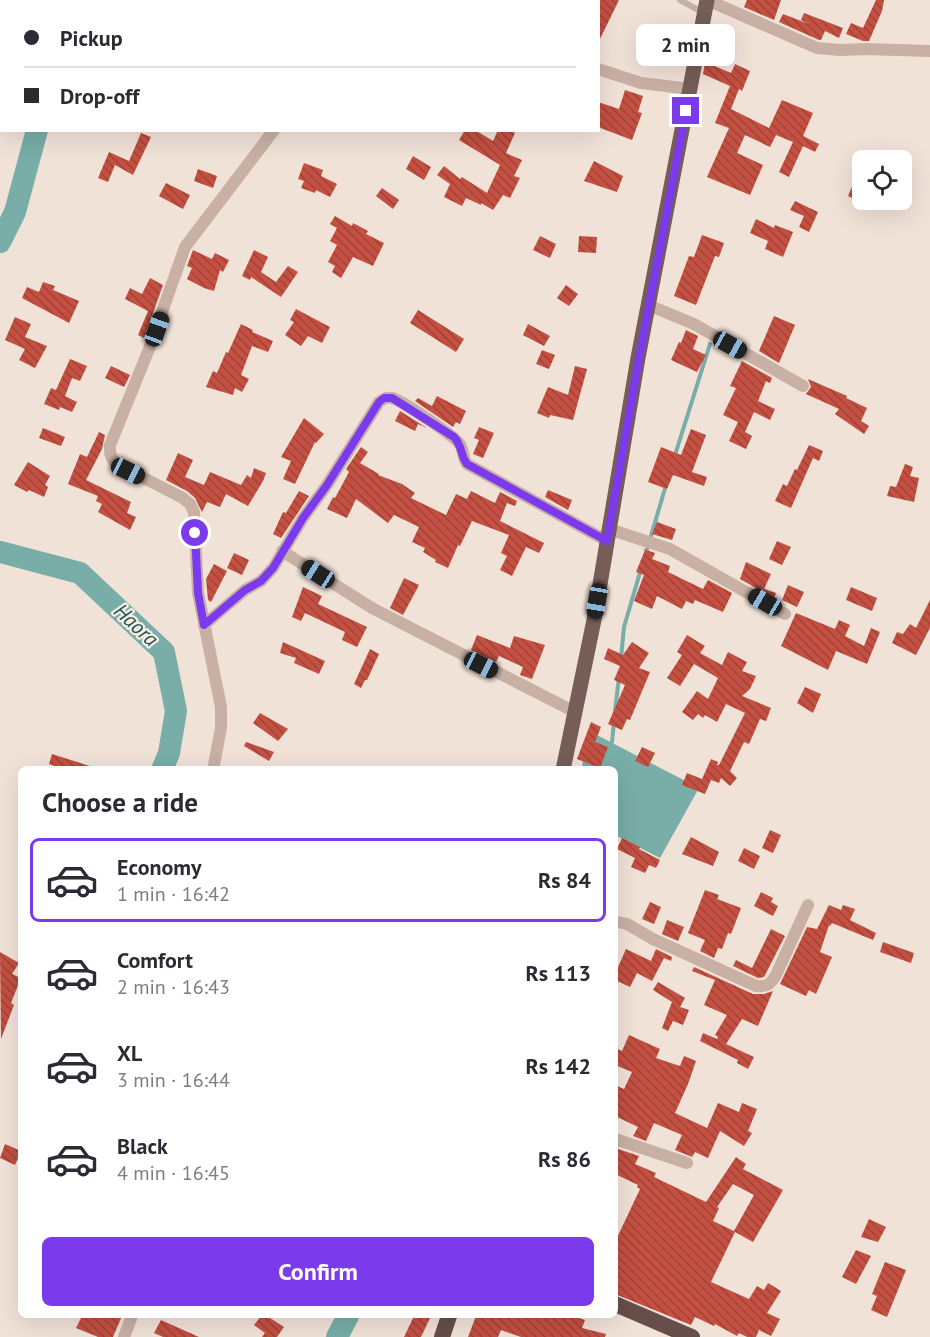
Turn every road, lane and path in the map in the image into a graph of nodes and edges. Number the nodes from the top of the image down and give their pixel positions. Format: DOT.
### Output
graph roads {
  1 [pos="680,0"];
  2 [pos="706,4"];
  3 [pos="930,51"];
  4 [pos="600,70"];
  5 [pos="690,89"];
  6 [pos="272,132"];
  7 [pos="648,306"];
  8 [pos="803,386"];
  9 [pos="608,535"];
  10 [pos="282,551"];
  11 [pos="785,614"];
  12 [pos="204,625"];
  13 [pos="574,712"];
  14 [pos="214,766"];
  15 [pos="563,766"];
  16 [pos="808,905"];
  17 [pos="618,922"];
  18 [pos="618,1140"];
  19 [pos="687,1163"];
  20 [pos="618,1305"];
  21 [pos="131,1318"];
  22 [pos="448,1318"];
  23 [pos="124,1337"];
  24 [pos="442,1337"];
  25 [pos="692,1337"];
  1 -- 2 [label="lane"];
  2 -- 3 [label="street"];
  2 -- 5 [label="main road"];
  4 -- 5 [label="street"];
  5 -- 7 [label="main road"];
  6 -- 12 [label="street"];
  7 -- 8 [label="street"];
  7 -- 9 [label="main road"];
  9 -- 10 [label="street"];
  9 -- 11 [label="street"];
  9 -- 13 [label="main road"];
  10 -- 12 [label="street"];
  10 -- 13 [label="street"];
  12 -- 14 [label="street"];
  13 -- 15 [label="main road"];
  16 -- 17 [label="street"];
  18 -- 19 [label="street"];
  20 -- 25 [label="highway"];
  21 -- 23 [label="street"];
  22 -- 24 [label="highway"];
}
